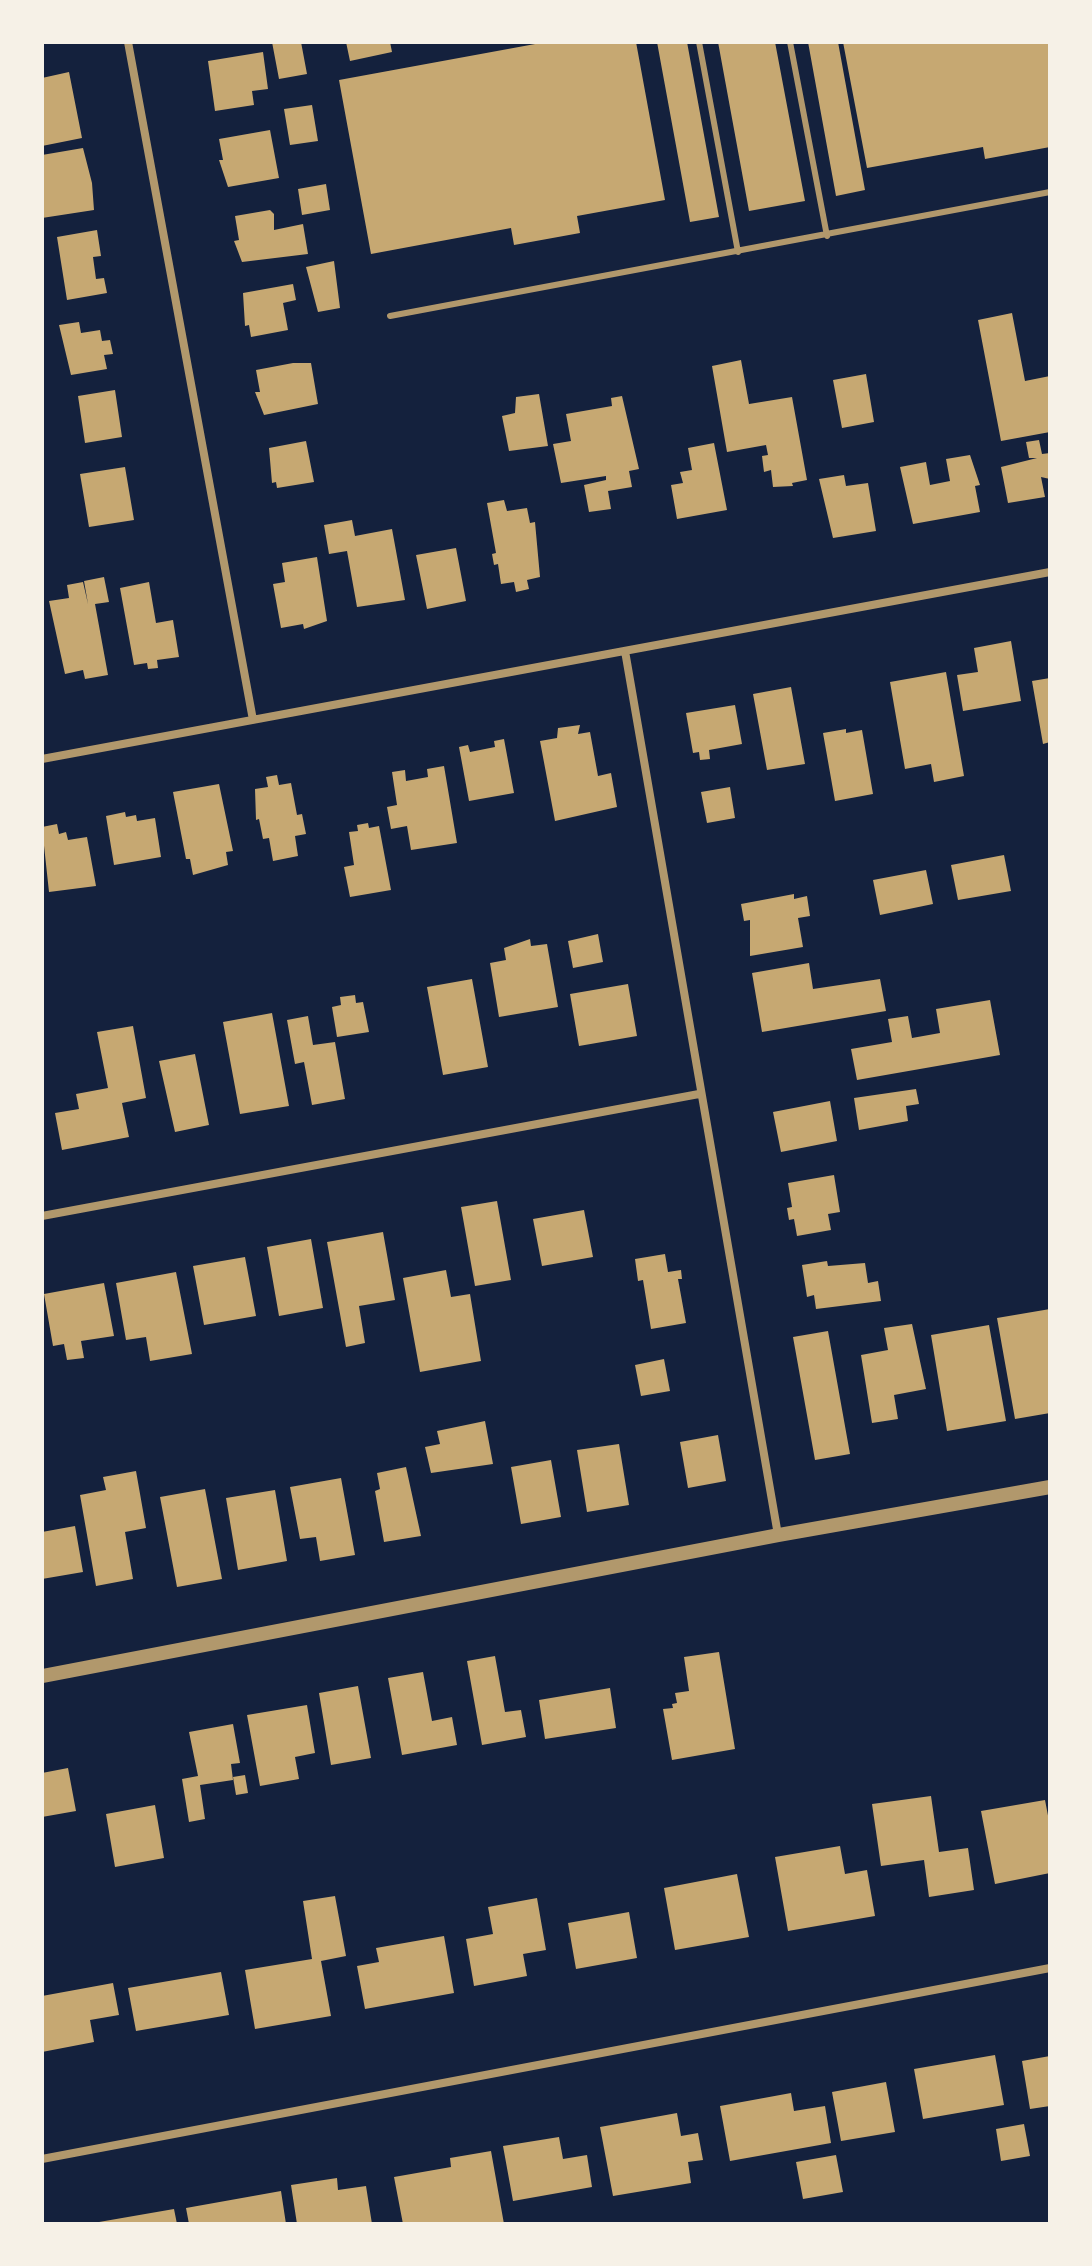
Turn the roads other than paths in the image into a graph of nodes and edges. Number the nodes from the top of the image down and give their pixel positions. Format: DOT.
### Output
graph roads {
  1 [pos="128,42"];
  2 [pos="699,42"];
  3 [pos="790,42"];
  4 [pos="1050,192"];
  5 [pos="827,236"];
  6 [pos="738,252"];
  7 [pos="390,316"];
  8 [pos="1050,572"];
  9 [pos="625,651"];
  10 [pos="253,720"];
  11 [pos="42,759"];
  12 [pos="699,1094"];
  13 [pos="42,1216"];
  14 [pos="1050,1487"];
  15 [pos="778,1535"];
  16 [pos="42,1676"];
  17 [pos="1050,1968"];
  18 [pos="42,2159"];
  1 -- 10 [label="street"];
  2 -- 6 [label="lane"];
  3 -- 5 [label="lane"];
  4 -- 5 [label="lane"];
  5 -- 6 [label="lane"];
  6 -- 7 [label="lane"];
  8 -- 9 [label="street"];
  9 -- 10 [label="street"];
  9 -- 12 [label="street"];
  10 -- 11 [label="street"];
  12 -- 13 [label="street"];
  12 -- 15 [label="street"];
  14 -- 15 [label="street"];
  15 -- 16 [label="street"];
  17 -- 18 [label="street"];
}
